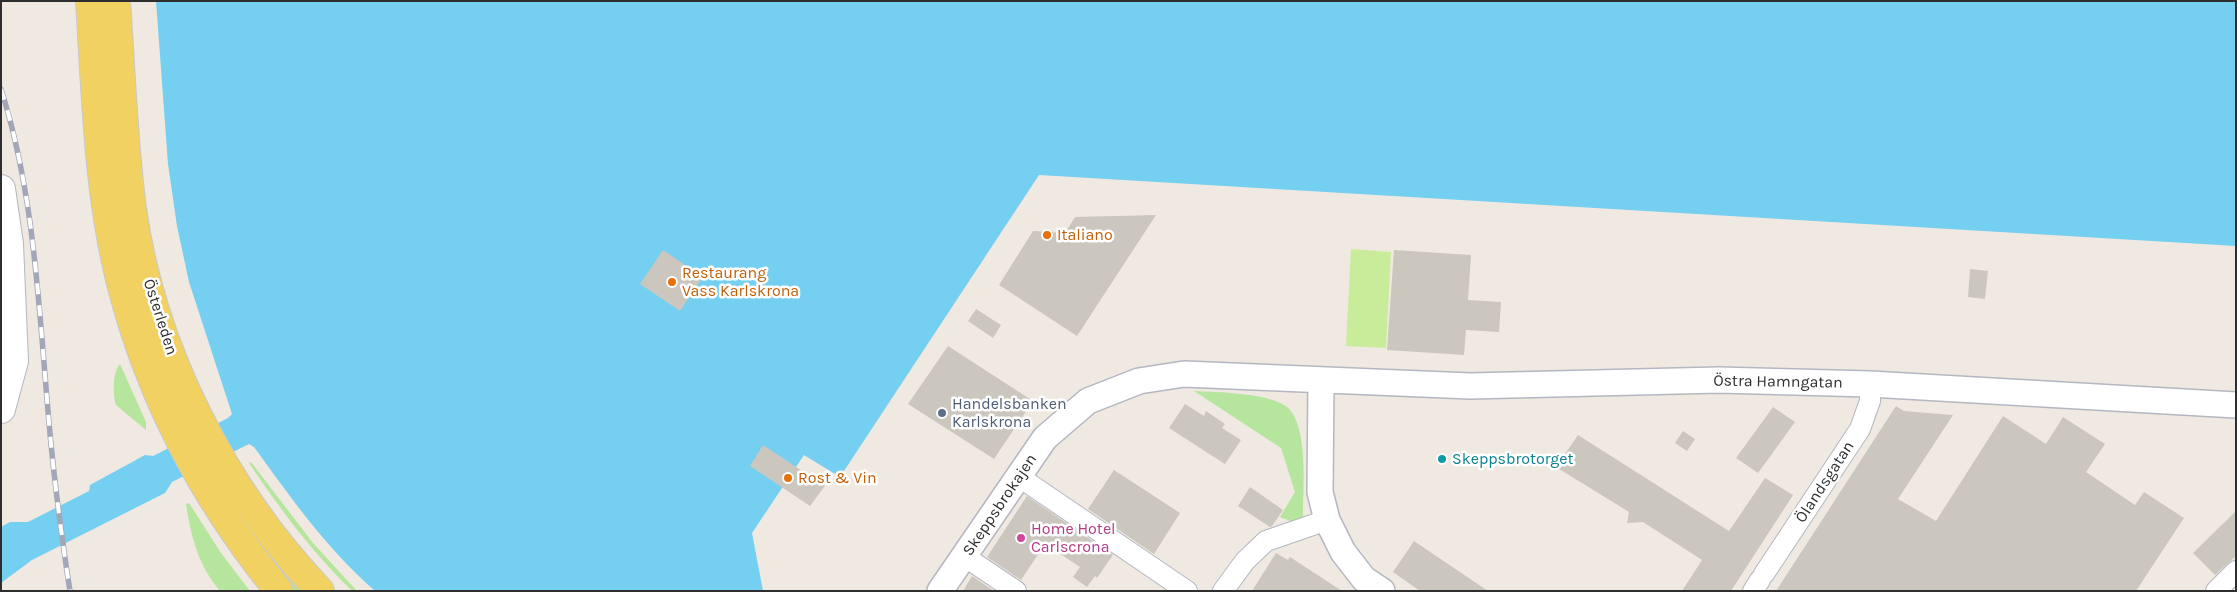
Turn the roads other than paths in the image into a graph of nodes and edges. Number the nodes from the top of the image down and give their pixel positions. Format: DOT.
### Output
graph roads {
  1 [pos="90,1"];
  2 [pos="116,1"];
  3 [pos="1,189"];
  4 [pos="12,316"];
  5 [pos="1,357"];
  6 [pos="1320,380"];
  7 [pos="1870,384"];
  8 [pos="2236,405"];
  9 [pos="1,409"];
  10 [pos="1018,476"];
  11 [pos="1327,520"];
  12 [pos="964,556"];
  13 [pos="2236,571"];
  14 [pos="1759,582"];
  15 [pos="280,591"];
  16 [pos="320,591"];
  17 [pos="940,591"];
  18 [pos="1016,591"];
  19 [pos="1187,591"];
  20 [pos="1223,591"];
  21 [pos="1382,591"];
  22 [pos="2216,591"];
  1 -- 15 [label="main road, Österleden"];
  2 -- 16 [label="main road, Österleden"];
  3 -- 4 [label="main road"];
  4 -- 5 [label="main road"];
  4 -- 9 [label="main road"];
  6 -- 7 [label="street, Östra Hamngatan"];
  6 -- 10 [label="street, Skeppsbrokajen"];
  6 -- 11 [label="street"];
  7 -- 8 [label="street, Östra Hamngatan"];
  7 -- 14 [label="street, Ölandsgatan"];
  10 -- 12 [label="street, Skeppsbrokajen"];
  10 -- 19 [label="street"];
  11 -- 20 [label="street"];
  11 -- 21 [label="street"];
  12 -- 17 [label="street, Skeppsbrokajen"];
  12 -- 18 [label="street"];
  13 -- 22 [label="street"];
}
